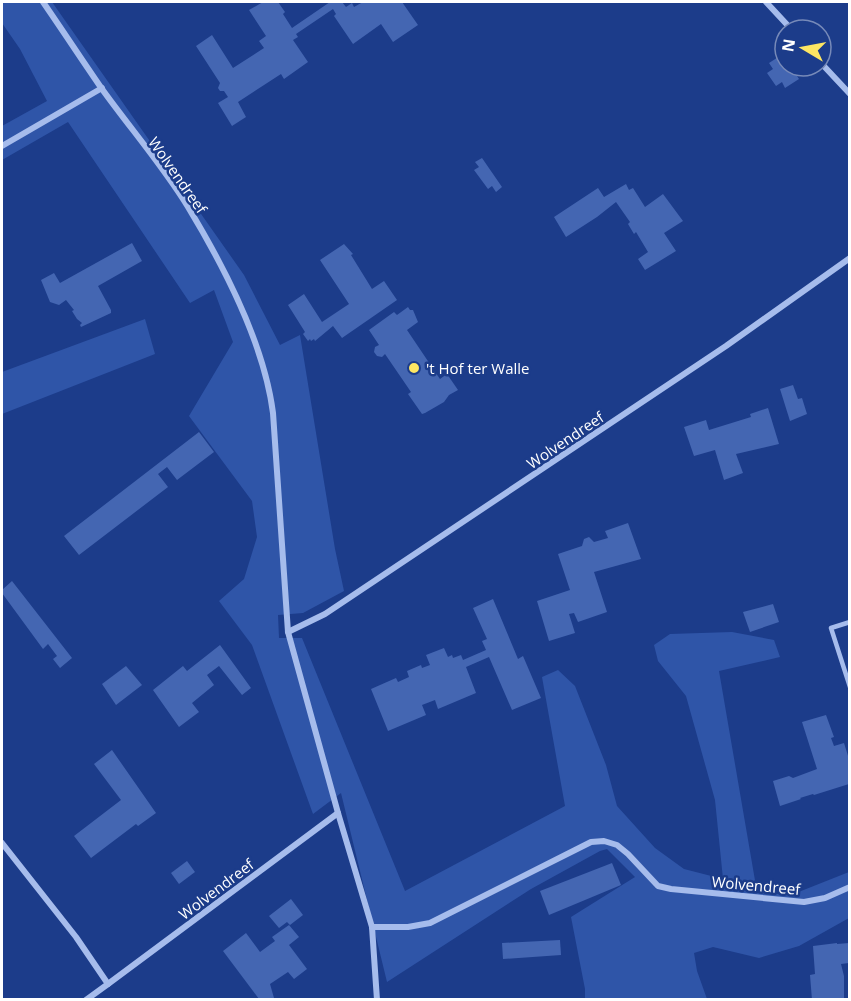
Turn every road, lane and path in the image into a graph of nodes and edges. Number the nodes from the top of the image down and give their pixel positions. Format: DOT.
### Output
graph roads {
  1 [pos="43,2"];
  2 [pos="766,2"];
  3 [pos="781,18"];
  4 [pos="833,76"];
  5 [pos="102,88"];
  6 [pos="849,94"];
  7 [pos="2,146"];
  8 [pos="849,258"];
  9 [pos="849,622"];
  10 [pos="288,632"];
  11 [pos="849,687"];
  12 [pos="338,813"];
  13 [pos="2,843"];
  14 [pos="849,887"];
  15 [pos="372,927"];
  16 [pos="108,984"];
  17 [pos="86,999"];
  18 [pos="378,999"];
  1 -- 5 [label="street, Wolvendreef"];
  2 -- 3 [label="street"];
  4 -- 6 [label="street"];
  5 -- 7 [label="street"];
  5 -- 10 [label="street, Wolvendreef"];
  8 -- 10 [label="street, Wolvendreef"];
  9 -- 11 [label="lane"];
  10 -- 12 [label="street, Wolvendreef"];
  12 -- 15 [label="street, Wolvendreef"];
  12 -- 16 [label="street, Wolvendreef"];
  13 -- 16 [label="street"];
  14 -- 15 [label="street, Wolvendreef"];
  15 -- 18 [label="street, Wolvendreef"];
  16 -- 17 [label="street, Wolvendreef"];
}
